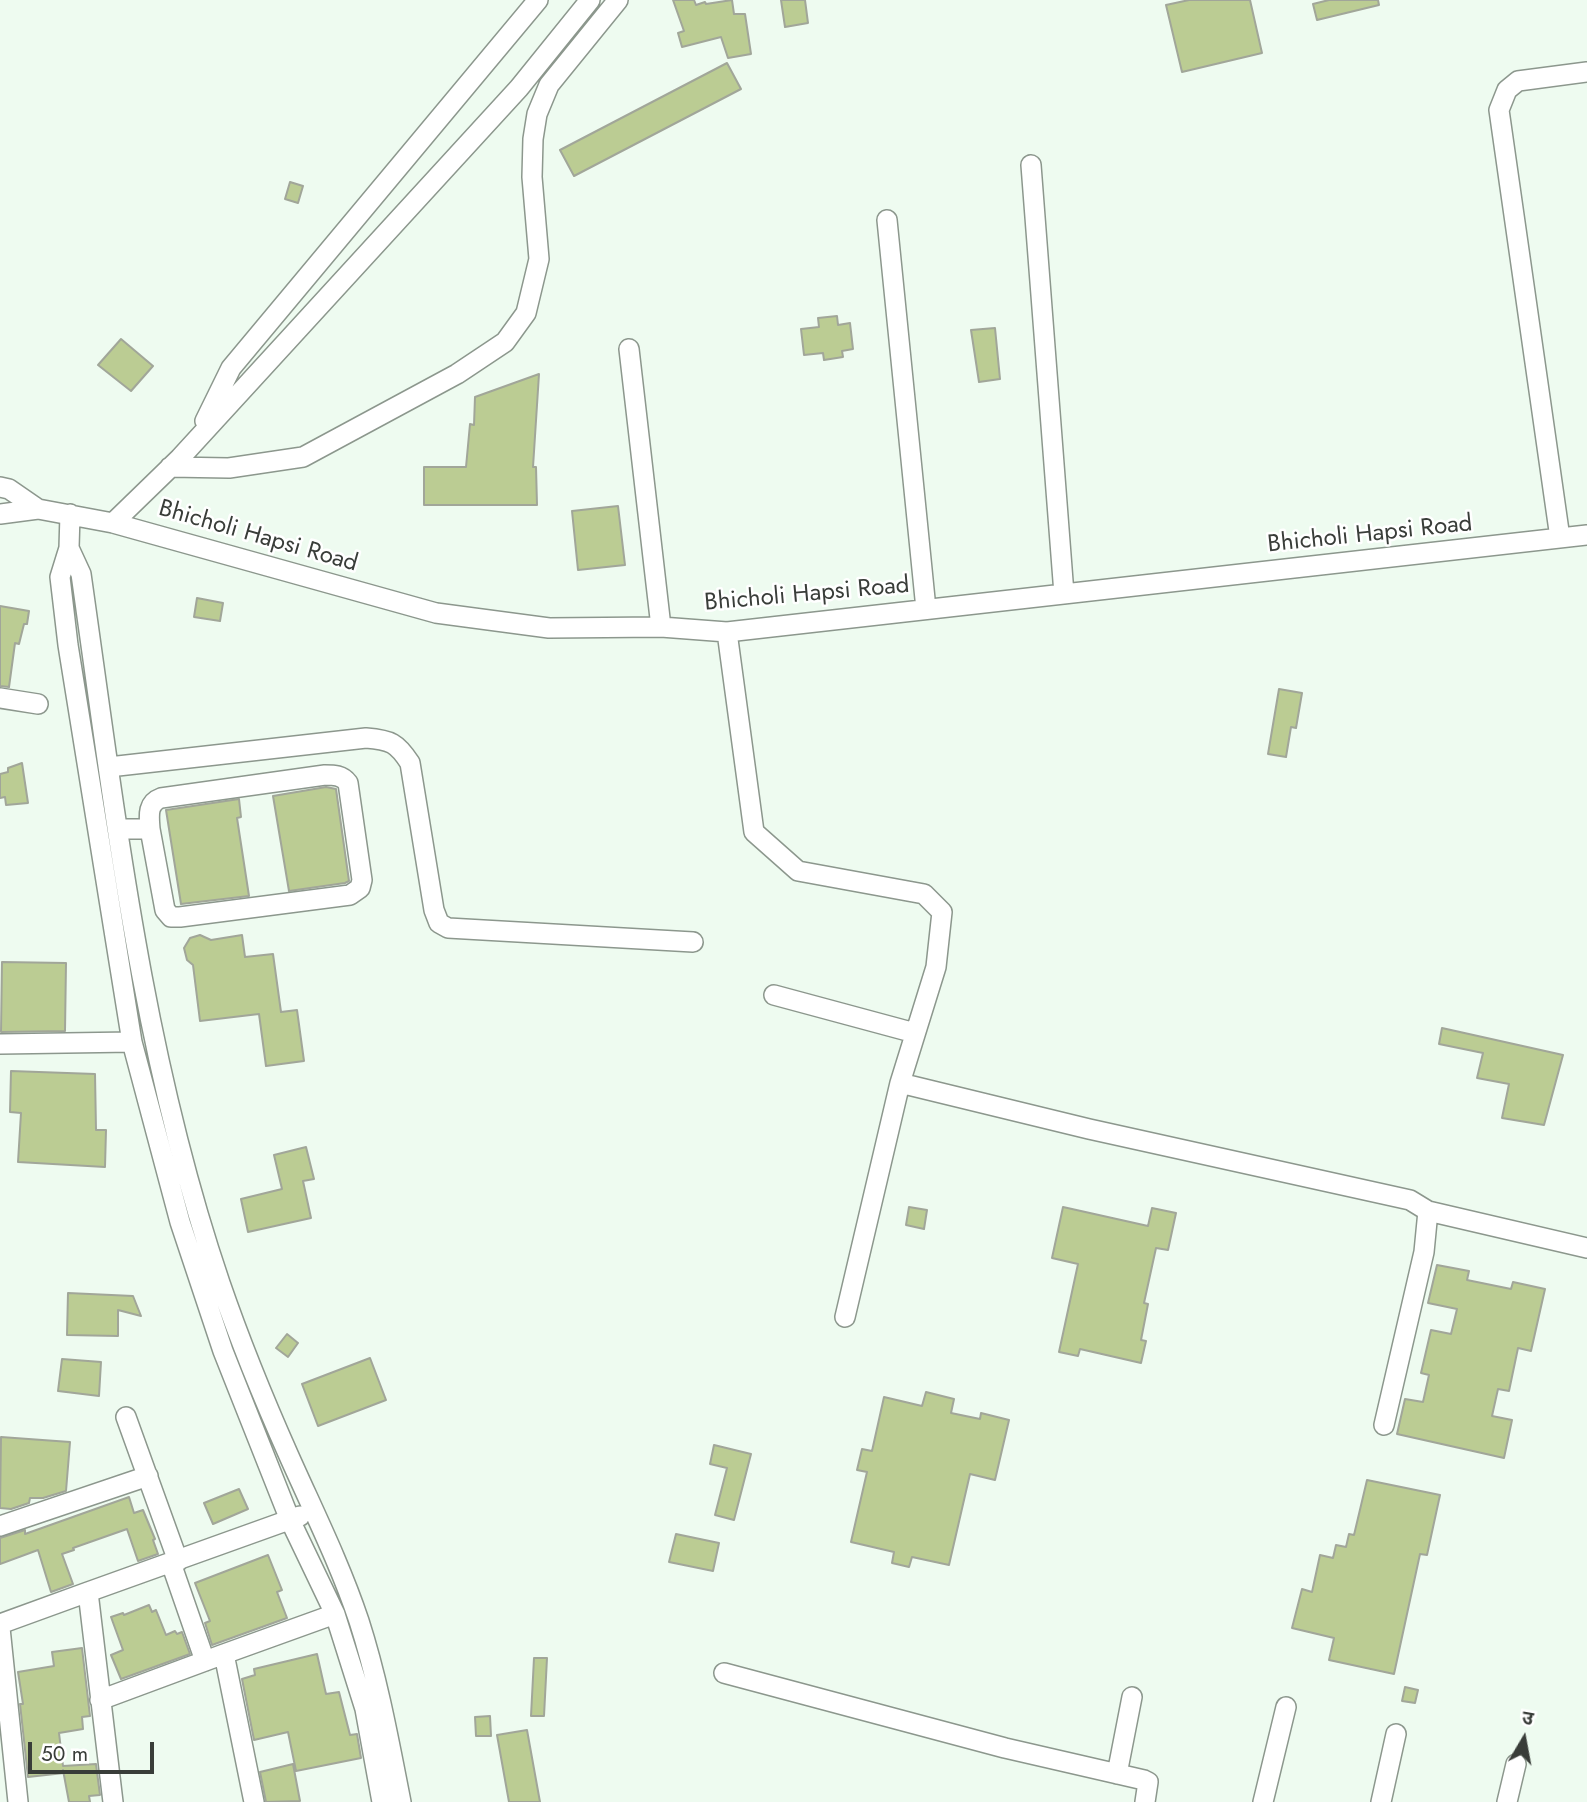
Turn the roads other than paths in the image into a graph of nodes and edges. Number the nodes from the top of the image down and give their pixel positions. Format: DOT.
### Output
graph roads {
  1 [pos="538,0"];
  2 [pos="590,0"];
  3 [pos="618,0"];
  4 [pos="1587,72"];
  5 [pos="1031,165"];
  6 [pos="887,220"];
  7 [pos="629,349"];
  8 [pos="195,441"];
  9 [pos="170,467"];
  10 [pos="0,487"];
  11 [pos="38,509"];
  12 [pos="0,514"];
  13 [pos="70,514"];
  14 [pos="113,523"];
  15 [pos="1587,535"];
  16 [pos="1560,538"];
  17 [pos="69,548"];
  18 [pos="1064,594"];
  19 [pos="926,609"];
  20 [pos="661,627"];
  21 [pos="727,632"];
  22 [pos="0,698"];
  23 [pos="38,704"];
  24 [pos="108,767"];
  25 [pos="118,829"];
  26 [pos="150,829"];
  27 [pos="694,942"];
  28 [pos="774,995"];
  29 [pos="915,1032"];
  30 [pos="132,1042"];
  31 [pos="0,1044"];
  32 [pos="900,1083"];
  33 [pos="1428,1210"];
  34 [pos="1587,1248"];
  35 [pos="845,1317"];
  36 [pos="126,1417"];
  37 [pos="1384,1425"];
  38 [pos="148,1476"];
  39 [pos="314,1511"];
  40 [pos="290,1520"];
  41 [pos="0,1526"];
  42 [pos="175,1562"];
  43 [pos="88,1592"];
  44 [pos="335,1614"];
  45 [pos="0,1626"];
  46 [pos="224,1654"];
  47 [pos="205,1661"];
  48 [pos="724,1673"];
  49 [pos="1132,1696"];
  50 [pos="100,1700"];
  51 [pos="1286,1707"];
  52 [pos="1396,1734"];
  53 [pos="1516,1764"];
  54 [pos="1117,1774"];
  55 [pos="18,1802"];
  56 [pos="113,1802"];
  57 [pos="254,1802"];
  58 [pos="382,1802"];
  59 [pos="401,1802"];
  60 [pos="1145,1802"];
  61 [pos="1263,1802"];
  62 [pos="1381,1802"];
  63 [pos="1507,1802"];
  1 -- 8 [label="street"];
  2 -- 8 [label="street"];
  3 -- 9 [label="street"];
  4 -- 16 [label="street"];
  5 -- 18 [label="street"];
  6 -- 19 [label="street"];
  7 -- 20 [label="street"];
  8 -- 9 [label="street"];
  9 -- 14 [label="street"];
  10 -- 11 [label="street"];
  11 -- 12 [label="street, Bhicholi Hapsi Road"];
  11 -- 13 [label="street, Bhicholi Hapsi Road"];
  13 -- 14 [label="street, Bhicholi Hapsi Road"];
  13 -- 17 [label="street"];
  14 -- 20 [label="street, Bhicholi Hapsi Road"];
  15 -- 16 [label="street, Bhicholi Hapsi Road"];
  16 -- 18 [label="street, Bhicholi Hapsi Road"];
  17 -- 24 [label="street"];
  17 -- 30 [label="street"];
  18 -- 19 [label="street, Bhicholi Hapsi Road"];
  19 -- 21 [label="street, Bhicholi Hapsi Road"];
  20 -- 21 [label="street, Bhicholi Hapsi Road"];
  21 -- 29 [label="street"];
  22 -- 23 [label="street"];
  24 -- 25 [label="street"];
  24 -- 27 [label="street"];
  25 -- 26 [label="street"];
  25 -- 39 [label="street"];
  26 -- 26 [label="street"];
  28 -- 29 [label="street"];
  29 -- 32 [label="street"];
  30 -- 31 [label="street"];
  30 -- 40 [label="street"];
  32 -- 33 [label="street"];
  32 -- 35 [label="street"];
  33 -- 34 [label="street"];
  33 -- 37 [label="street"];
  36 -- 38 [label="street"];
  38 -- 41 [label="street"];
  38 -- 42 [label="street"];
  39 -- 40 [label="street"];
  39 -- 59 [label="street"];
  40 -- 42 [label="street"];
  40 -- 44 [label="street"];
  42 -- 43 [label="street"];
  42 -- 47 [label="street"];
  43 -- 45 [label="street"];
  43 -- 50 [label="street"];
  44 -- 46 [label="street"];
  44 -- 58 [label="street"];
  45 -- 55 [label="street"];
  46 -- 47 [label="street"];
  46 -- 57 [label="street"];
  47 -- 50 [label="street"];
  48 -- 54 [label="street"];
  49 -- 54 [label="street"];
  50 -- 56 [label="street"];
  51 -- 61 [label="street"];
  52 -- 62 [label="street"];
  53 -- 63 [label="street"];
  54 -- 60 [label="street"];
}
